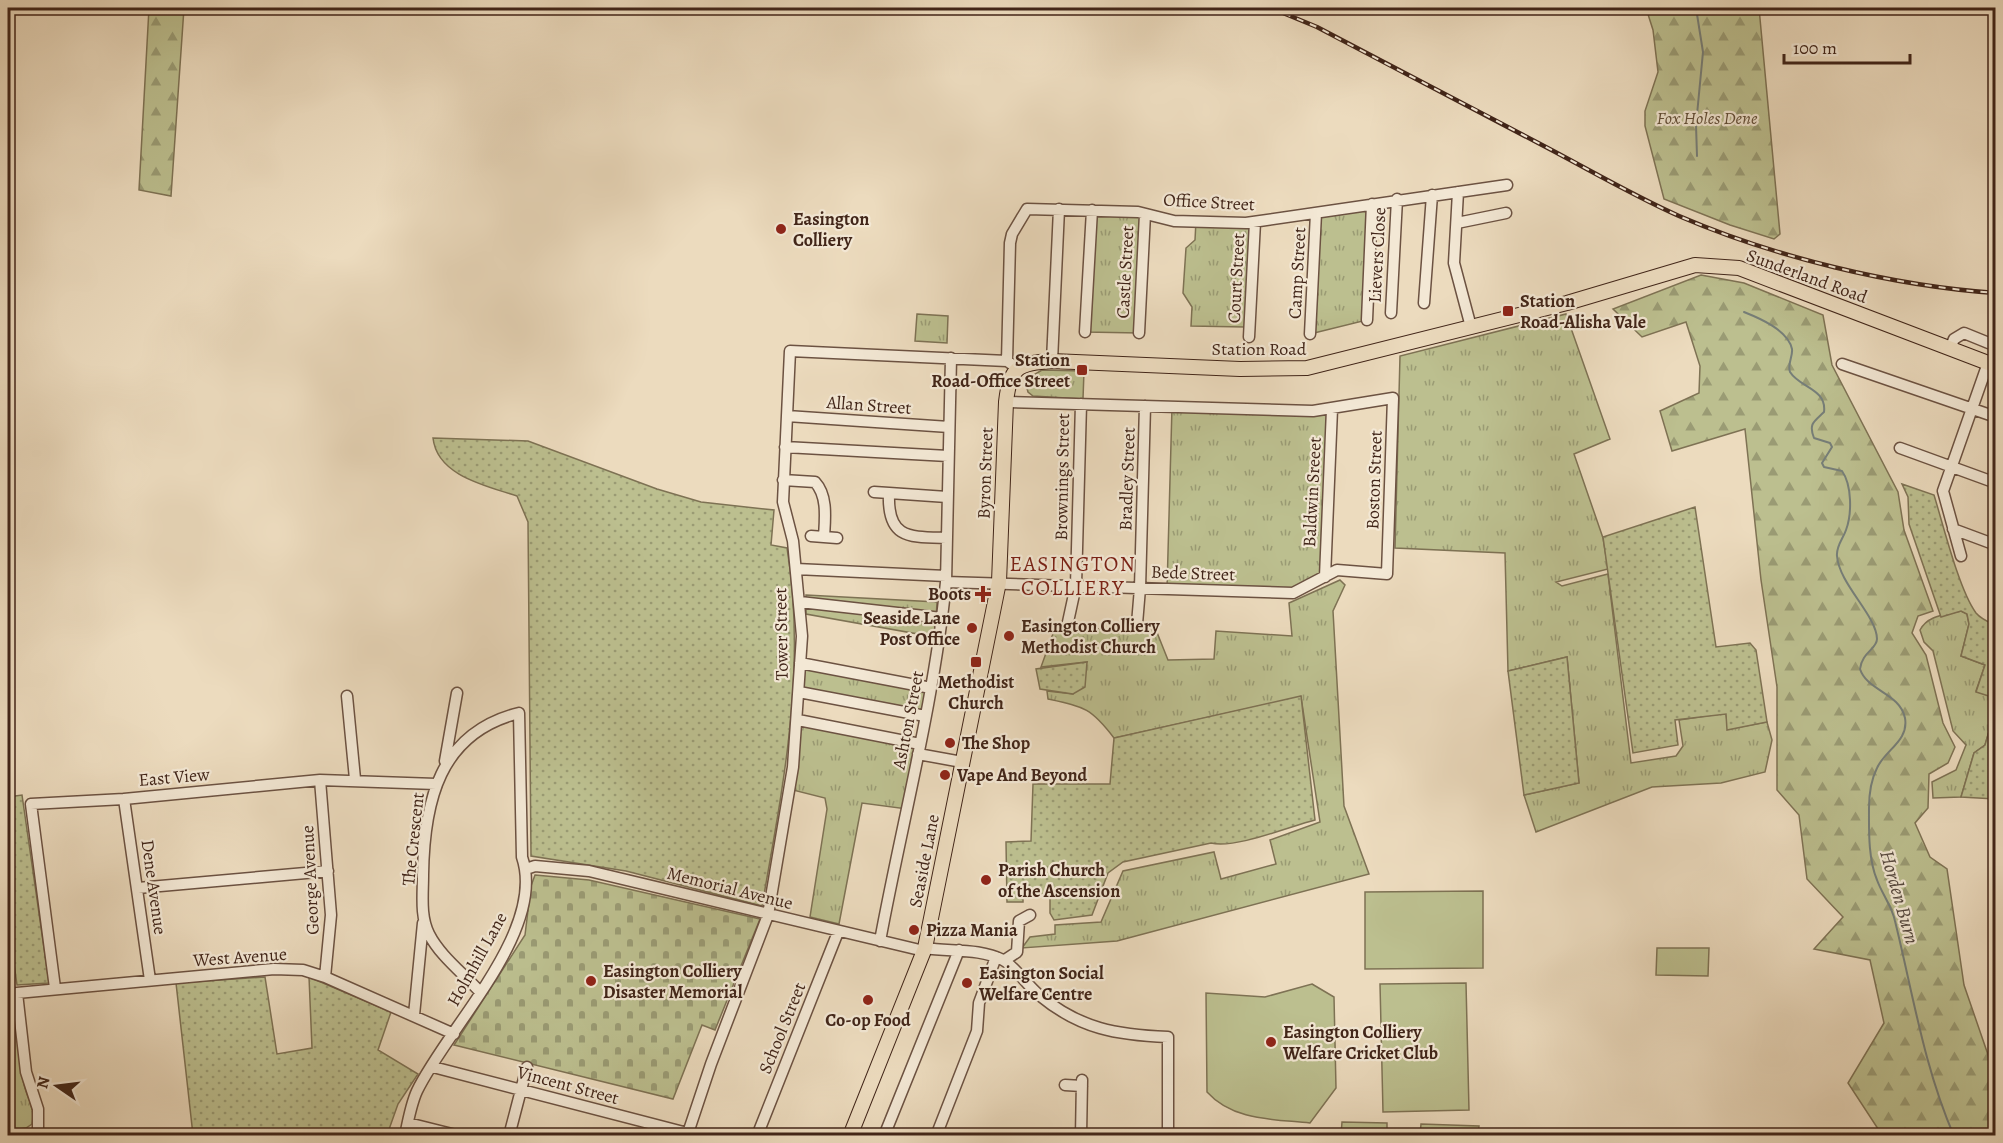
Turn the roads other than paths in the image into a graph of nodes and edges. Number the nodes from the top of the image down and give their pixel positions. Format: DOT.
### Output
graph roads {
  1 [pos="1507,185"];
  2 [pos="1458,192"];
  3 [pos="1432,195"];
  4 [pos="1396,200"];
  5 [pos="1372,204"];
  6 [pos="1059,209"];
  7 [pos="1092,210"];
  8 [pos="1316,213"];
  9 [pos="1506,213"];
  10 [pos="1145,214"];
  11 [pos="1255,222"];
  12 [pos="1457,223"];
  13 [pos="1424,303"];
  14 [pos="1567,303"];
  15 [pos="1391,313"];
  16 [pos="1367,320"];
  17 [pos="1471,327"];
  18 [pos="1084,332"];
  19 [pos="1138,333"];
  20 [pos="1310,334"];
  21 [pos="1249,337"];
  22 [pos="1995,346"];
  23 [pos="1950,349"];
  24 [pos="951,358"];
  25 [pos="1052,361"];
  26 [pos="1012,364"];
  27 [pos="1842,364"];
  28 [pos="1991,365"];
  29 [pos="1006,402"];
  30 [pos="1080,404"];
  31 [pos="1145,406"];
  32 [pos="1972,408"];
  33 [pos="1332,409"];
  34 [pos="786,416"];
  35 [pos="1995,417"];
  36 [pos="949,427"];
  37 [pos="785,447"];
  38 [pos="1900,448"];
  39 [pos="948,456"];
  40 [pos="1951,466"];
  41 [pos="783,480"];
  42 [pos="1995,483"];
  43 [pos="874,492"];
  44 [pos="889,493"];
  45 [pos="947,497"];
  46 [pos="1953,529"];
  47 [pos="811,536"];
  48 [pos="824,537"];
  49 [pos="837,538"];
  50 [pos="946,538"];
  51 [pos="1995,545"];
  52 [pos="1961,556"];
  53 [pos="1387,564"];
  54 [pos="796,569"];
  55 [pos="1325,578"];
  56 [pos="946,579"];
  57 [pos="999,582"];
  58 [pos="1076,585"];
  59 [pos="1140,588"];
  60 [pos="800,602"];
  61 [pos="942,618"];
  62 [pos="1068,622"];
  63 [pos="1137,624"];
  64 [pos="800,663"];
  65 [pos="931,688"];
  66 [pos="799,692"];
  67 [pos="458,693"];
  68 [pos="347,696"];
  69 [pos="519,713"];
  70 [pos="925,716"];
  71 [pos="798,720"];
  72 [pos="919,749"];
  73 [pos="962,762"];
  74 [pos="445,764"];
  75 [pos="355,779"];
  76 [pos="320,780"];
  77 [pos="436,784"];
  78 [pos="124,798"];
  79 [pos="526,869"];
  80 [pos="328,871"];
  81 [pos="138,888"];
  82 [pos="768,915"];
  83 [pos="1030,915"];
  84 [pos="423,917"];
  85 [pos="838,932"];
  86 [pos="880,941"];
  87 [pos="925,950"];
  88 [pos="959,950"];
  89 [pos="1001,959"];
  90 [pos="324,977"];
  91 [pos="150,980"];
  92 [pos="55,988"];
  93 [pos="480,992"];
  94 [pos="414,1015"];
  95 [pos="454,1034"];
  96 [pos="433,1067"];
  97 [pos="527,1067"];
  98 [pos="1065,1085"];
  99 [pos="521,1089"];
  100 [pos="408,1123"];
  101 [pos="690,1135"];
  102 [pos="39,1136"];
  103 [pos="405,1136"];
  104 [pos="460,1136"];
  105 [pos="509,1136"];
  106 [pos="757,1136"];
  107 [pos="850,1136"];
  108 [pos="884,1136"];
  109 [pos="936,1136"];
  110 [pos="1081,1136"];
  111 [pos="1168,1136"];
  1 -- 2 [label="street, Office Street"];
  2 -- 3 [label="street, Office Street"];
  2 -- 12 [label="street"];
  3 -- 4 [label="street, Office Street"];
  3 -- 13 [label="street"];
  4 -- 5 [label="street, Office Street"];
  4 -- 15 [label="street, Lievers Close"];
  5 -- 8 [label="street, Office Street"];
  5 -- 16 [label="street"];
  6 -- 7 [label="street, Office Street"];
  6 -- 25 [label="street"];
  6 -- 26 [label="street, Office Street"];
  7 -- 10 [label="street, Office Street"];
  7 -- 18 [label="street"];
  8 -- 11 [label="street, Office Street"];
  8 -- 20 [label="street, Camp Street"];
  9 -- 12 [label="street"];
  10 -- 11 [label="street, Office Street"];
  10 -- 19 [label="street, Castle Street"];
  11 -- 21 [label="street, Court Street"];
  12 -- 17 [label="street"];
  14 -- 17 [label="main road, Station Road"];
  14 -- 23 [label="main road, Sunderland Road"];
  17 -- 25 [label="main road, Station Road"];
  22 -- 23 [label="street"];
  23 -- 28 [label="main road, Sunderland Road"];
  24 -- 26 [label="street"];
  24 -- 34 [label="street, Tower Street"];
  24 -- 36 [label="street, Ashton Street"];
  25 -- 26 [label="main road, Station Road"];
  26 -- 29 [label="main road, Byron Street"];
  27 -- 32 [label="street"];
  28 -- 32 [label="street"];
  29 -- 30 [label="street"];
  29 -- 57 [label="main road, Byron Street"];
  30 -- 31 [label="street"];
  30 -- 58 [label="street, Brownings Street"];
  31 -- 33 [label="street"];
  31 -- 59 [label="street, Bradley Street"];
  32 -- 35 [label="street"];
  32 -- 40 [label="street"];
  33 -- 53 [label="street, Boston Street"];
  33 -- 55 [label="street, Baldwin Sreeet"];
  34 -- 36 [label="street, Allan Street"];
  34 -- 37 [label="street, Tower Street"];
  36 -- 39 [label="street, Ashton Street"];
  37 -- 39 [label="street"];
  37 -- 41 [label="street, Tower Street"];
  38 -- 40 [label="street"];
  39 -- 45 [label="street, Ashton Street"];
  40 -- 42 [label="street"];
  40 -- 46 [label="street"];
  41 -- 48 [label="street"];
  41 -- 54 [label="street, Tower Street"];
  43 -- 44 [label="street"];
  44 -- 45 [label="street"];
  44 -- 50 [label="street"];
  45 -- 50 [label="street, Ashton Street"];
  46 -- 51 [label="street"];
  46 -- 52 [label="street"];
  47 -- 48 [label="street"];
  48 -- 49 [label="street"];
  50 -- 56 [label="street, Ashton Street"];
  53 -- 55 [label="street, Bede Street"];
  54 -- 56 [label="street, Bede Street"];
  54 -- 60 [label="street, Tower Street"];
  55 -- 59 [label="street, Bede Street"];
  56 -- 57 [label="street, Bede Street"];
  56 -- 61 [label="street, Ashton Street"];
  57 -- 58 [label="street, Bede Street"];
  57 -- 73 [label="main road, Seaside Lane"];
  58 -- 59 [label="street, Bede Street"];
  58 -- 62 [label="street, Brownings Street"];
  59 -- 63 [label="street, Bradley Street"];
  60 -- 61 [label="street"];
  60 -- 64 [label="street, Tower Street"];
  61 -- 65 [label="street, Ashton Street"];
  64 -- 65 [label="street"];
  64 -- 66 [label="street, Tower Street"];
  65 -- 70 [label="street, Ashton Street"];
  66 -- 70 [label="street"];
  66 -- 71 [label="street, Tower Street"];
  67 -- 74 [label="street"];
  68 -- 75 [label="street"];
  69 -- 74 [label="street, The Crescent"];
  69 -- 79 [label="street, Holmhill Lane"];
  70 -- 72 [label="street, Ashton Street"];
  71 -- 72 [label="street"];
  71 -- 82 [label="street, Tower Street"];
  72 -- 73 [label="street"];
  72 -- 86 [label="street, Ashton Street"];
  73 -- 87 [label="main road, Seaside Lane"];
  74 -- 77 [label="street, The Crescent"];
  75 -- 76 [label="street, East View"];
  75 -- 77 [label="street, East View"];
  76 -- 78 [label="street, East View"];
  76 -- 80 [label="street, George Avenue"];
  77 -- 84 [label="street, The Crescent"];
  78 -- 81 [label="street, Dene Avenue"];
  78 -- 92 [label="street, East View"];
  79 -- 82 [label="street, Memorial Avenue"];
  79 -- 93 [label="street, Holmhill Lane"];
  80 -- 81 [label="street"];
  80 -- 90 [label="street, George Avenue"];
  81 -- 91 [label="street, Dene Avenue"];
  82 -- 85 [label="street, Memorial Avenue"];
  82 -- 101 [label="street, Tower Street"];
  83 -- 89 [label="street"];
  84 -- 93 [label="street, The Crescent"];
  84 -- 94 [label="street"];
  85 -- 86 [label="street, Memorial Avenue"];
  85 -- 106 [label="street, School Street"];
  86 -- 87 [label="street, Memorial Avenue"];
  87 -- 88 [label="street, Memorial Avenue"];
  87 -- 107 [label="main road, Seaside Lane"];
  88 -- 89 [label="street, Memorial Avenue"];
  88 -- 108 [label="street"];
  89 -- 109 [label="street"];
  89 -- 111 [label="street"];
  90 -- 91 [label="street, West Avenue"];
  90 -- 94 [label="street, West Avenue"];
  91 -- 92 [label="street, West Avenue"];
  92 -- 102 [label="street, West Avenue"];
  93 -- 95 [label="street, Holmhill Lane"];
  94 -- 95 [label="street, West Avenue"];
  95 -- 96 [label="street, Holmhill Lane"];
  96 -- 99 [label="street, Vincent Street"];
  96 -- 100 [label="street, Holmhill Lane"];
  97 -- 99 [label="street"];
  98 -- 110 [label="street"];
  99 -- 101 [label="street, Vincent Street"];
  99 -- 105 [label="street"];
  100 -- 103 [label="street, Holmhill Lane"];
  100 -- 104 [label="street"];
}
